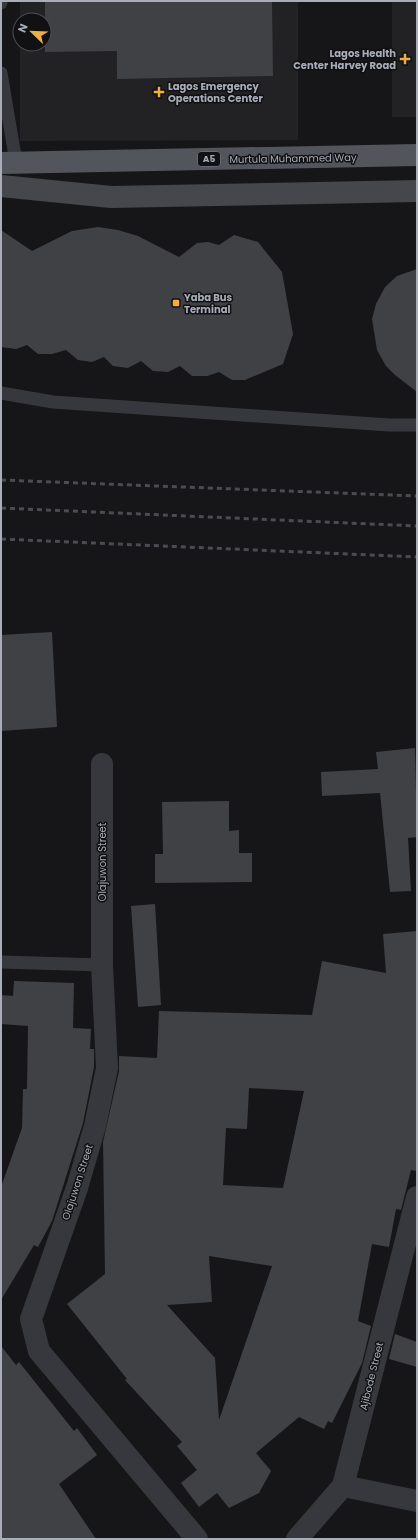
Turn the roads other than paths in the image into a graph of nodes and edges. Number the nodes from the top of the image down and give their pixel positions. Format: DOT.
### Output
graph roads {
  1 [pos="1,73"];
  2 [pos="417,156"];
  3 [pos="9,163"];
  4 [pos="1,186"];
  5 [pos="417,191"];
  6 [pos="1,393"];
  7 [pos="417,425"];
  8 [pos="102,764"];
  9 [pos="1,962"];
  10 [pos="102,965"];
  11 [pos="417,1197"];
  12 [pos="343,1486"];
  13 [pos="417,1501"];
  14 [pos="197,1539"];
  15 [pos="297,1539"];
  1 -- 3 [label="lane"];
  2 -- 3 [label="main road, Murtula Muhammed Way / A5"];
  4 -- 5 [label="main road"];
  6 -- 7 [label="lane"];
  8 -- 10 [label="street, Olajuwon Street"];
  9 -- 10 [label="lane"];
  10 -- 14 [label="street, Olajuwon Street"];
  11 -- 12 [label="street, Ajibode Street"];
  12 -- 13 [label="street"];
  12 -- 15 [label="street, Ajibode Street"];
}
